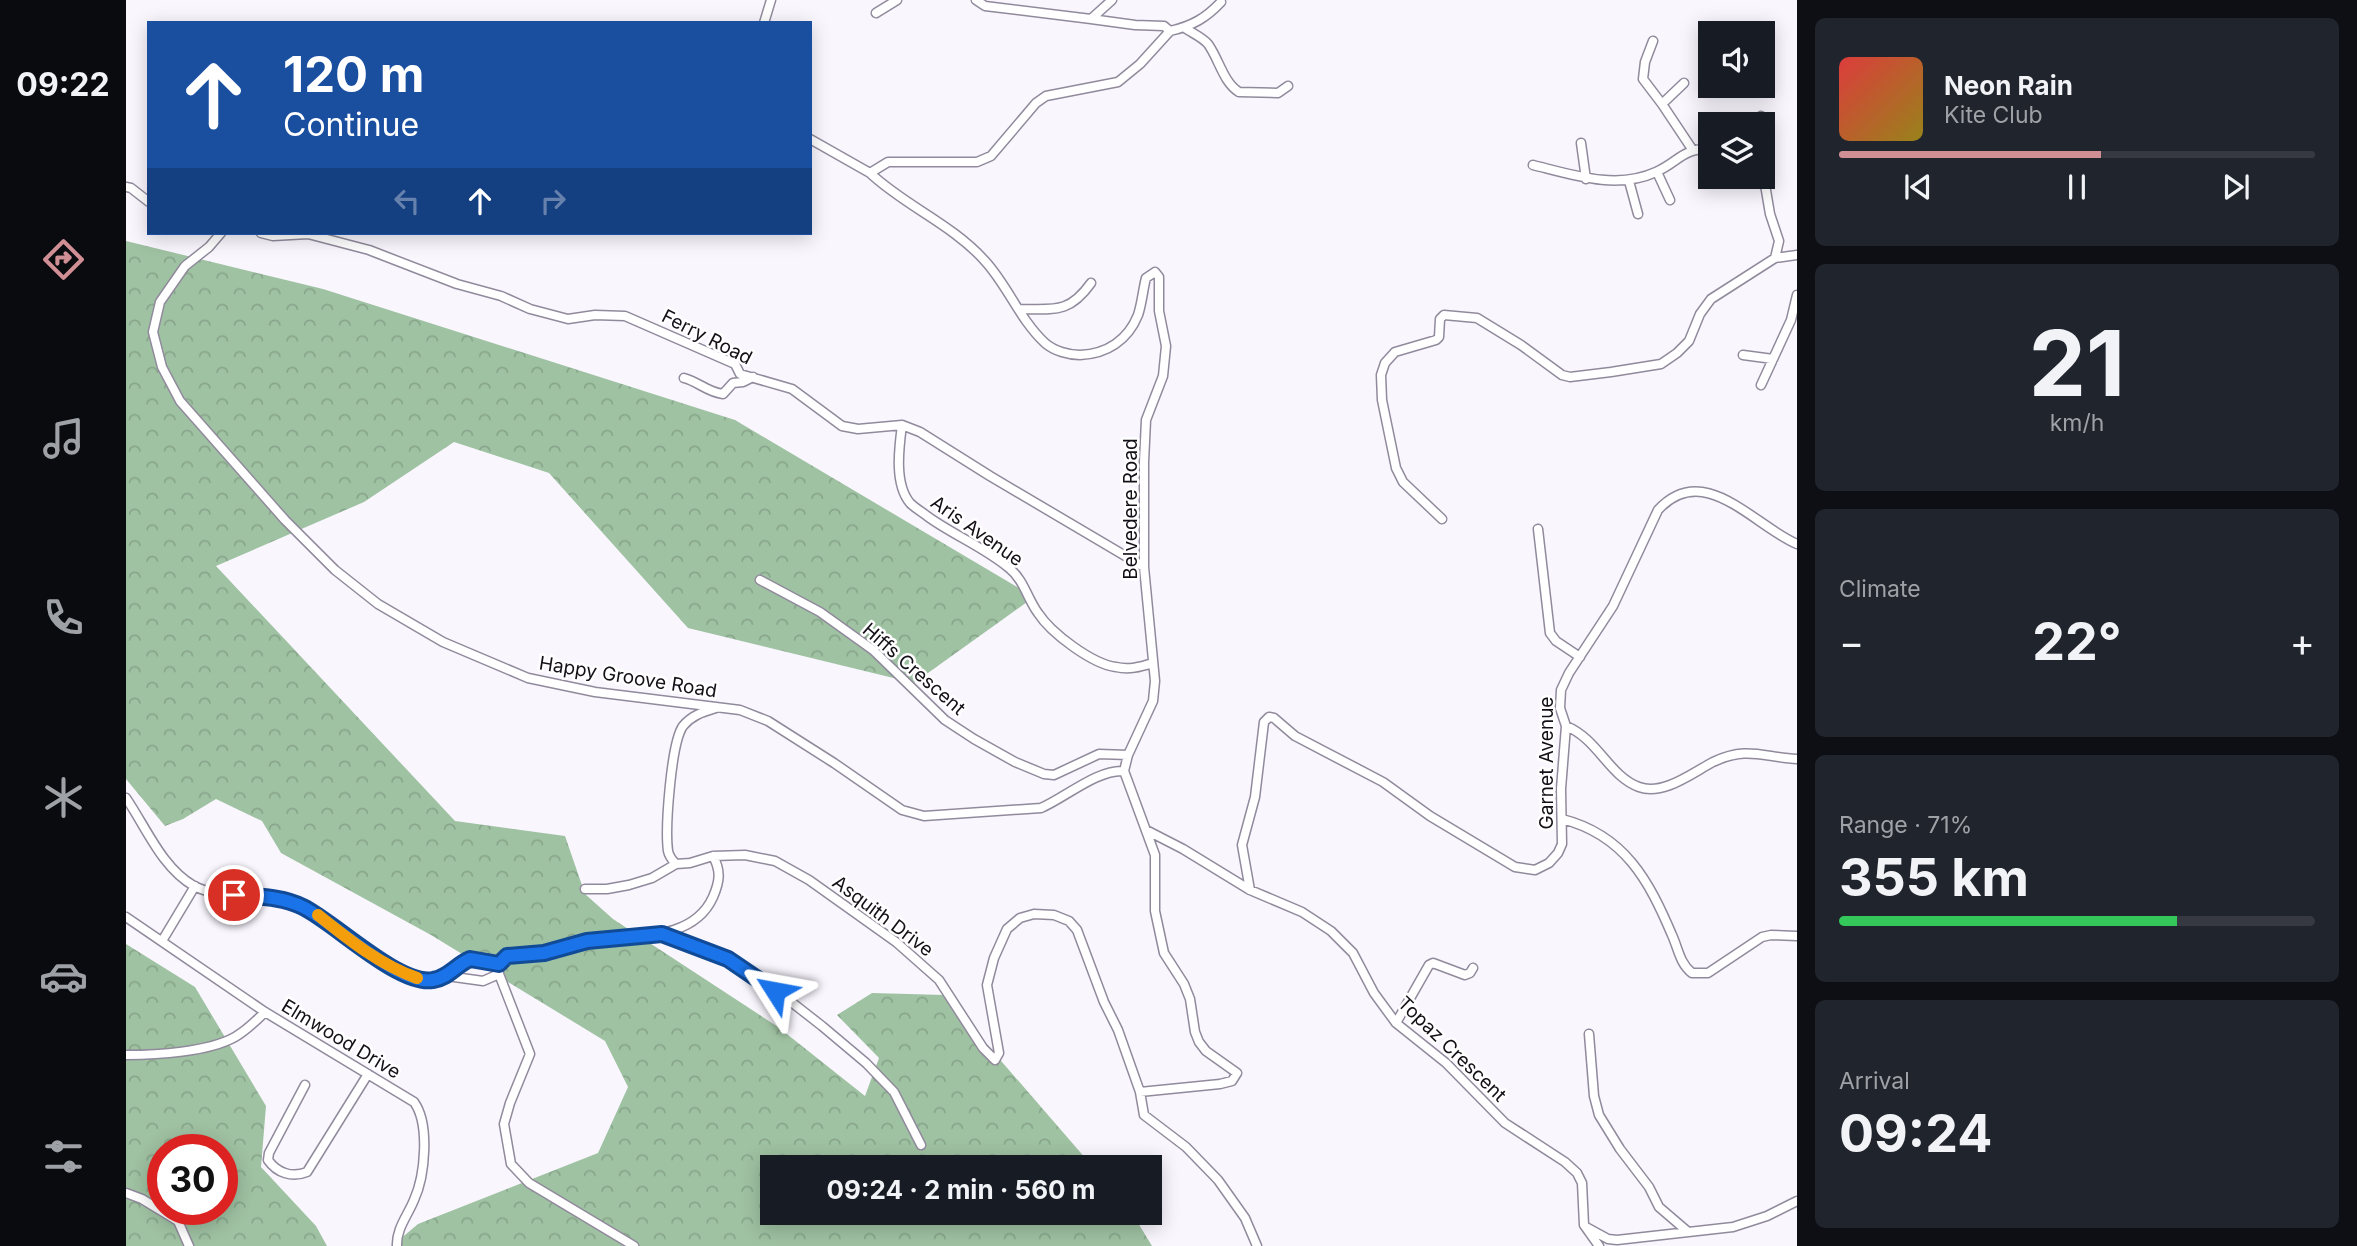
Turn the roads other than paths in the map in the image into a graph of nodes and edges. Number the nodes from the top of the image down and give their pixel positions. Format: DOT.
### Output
graph roads {
  1 [pos="771,0"];
  2 [pos="897,0"];
  3 [pos="976,0"];
  4 [pos="1112,0"];
  5 [pos="1221,2"];
  6 [pos="876,13"];
  7 [pos="1091,19"];
  8 [pos="765,21"];
  9 [pos="1185,28"];
  10 [pos="1171,31"];
  11 [pos="1653,41"];
  12 [pos="1684,83"];
  13 [pos="1288,86"];
  14 [pos="1662,104"];
  15 [pos="812,140"];
  16 [pos="1581,143"];
  17 [pos="1692,149"];
  18 [pos="1698,149"];
  19 [pos="1533,165"];
  20 [pos="1657,172"];
  21 [pos="870,173"];
  22 [pos="1586,179"];
  23 [pos="1629,181"];
  24 [pos="126,187"];
  25 [pos="1766,189"];
  26 [pos="147,200"];
  27 [pos="1670,200"];
  28 [pos="1638,214"];
  29 [pos="219,235"];
  30 [pos="270,235"];
  31 [pos="291,235"];
  32 [pos="312,235"];
  33 [pos="1797,255"];
  34 [pos="1775,258"];
  35 [pos="1091,283"];
  36 [pos="1797,295"];
  37 [pos="1019,309"];
  38 [pos="1743,355"];
  39 [pos="1773,359"];
  40 [pos="752,377"];
  41 [pos="684,378"];
  42 [pos="1760,385"];
  43 [pos="902,425"];
  44 [pos="1442,519"];
  45 [pos="1538,528"];
  46 [pos="1797,544"];
  47 [pos="1144,567"];
  48 [pos="760,580"];
  49 [pos="1580,657"];
  50 [pos="1153,663"];
  51 [pos="719,708"];
  52 [pos="1566,726"];
  53 [pos="1128,755"];
  54 [pos="1797,760"];
  55 [pos="1124,771"];
  56 [pos="126,797"];
  57 [pos="1562,819"];
  58 [pos="1146,830"];
  59 [pos="713,856"];
  60 [pos="676,864"];
  61 [pos="195,886"];
  62 [pos="585,889"];
  63 [pos="1250,890"];
  64 [pos="126,917"];
  65 [pos="662,934"];
  66 [pos="1797,936"];
  67 [pos="162,941"];
  68 [pos="499,964"];
  69 [pos="1473,968"];
  70 [pos="499,974"];
  71 [pos="447,975"];
  72 [pos="265,1012"];
  73 [pos="1396,1023"];
  74 [pos="1589,1034"];
  75 [pos="126,1055"];
  76 [pos="368,1074"];
  77 [pos="305,1085"];
  78 [pos="1140,1092"];
  79 [pos="921,1145"];
  80 [pos="126,1193"];
  81 [pos="1797,1200"];
  82 [pos="1584,1225"];
  83 [pos="1687,1231"];
  84 [pos="189,1246"];
  85 [pos="397,1246"];
  86 [pos="634,1246"];
  87 [pos="1258,1246"];
  88 [pos="1599,1246"];
  1 -- 8 [label="street"];
  2 -- 6 [label="street"];
  3 -- 7 [label="street"];
  4 -- 7 [label="street"];
  5 -- 9 [label="street"];
  7 -- 10 [label="street"];
  9 -- 10 [label="street"];
  9 -- 13 [label="street"];
  10 -- 21 [label="street"];
  11 -- 14 [label="street"];
  12 -- 14 [label="street"];
  14 -- 17 [label="street"];
  15 -- 21 [label="street, Belvedere Road"];
  16 -- 22 [label="street"];
  17 -- 18 [label="street"];
  17 -- 20 [label="street"];
  19 -- 22 [label="street"];
  20 -- 23 [label="street"];
  20 -- 27 [label="street"];
  21 -- 37 [label="street, Belvedere Road"];
  22 -- 23 [label="street"];
  23 -- 28 [label="street"];
  24 -- 26 [label="street"];
  25 -- 34 [label="street"];
  29 -- 51 [label="street, Happy Groove Road"];
  30 -- 31 [label="street, Ferry Road"];
  32 -- 40 [label="street, Ferry Road"];
  33 -- 34 [label="street"];
  34 -- 44 [label="street"];
  35 -- 37 [label="street"];
  36 -- 39 [label="street"];
  37 -- 47 [label="street, Belvedere Road"];
  38 -- 39 [label="street"];
  39 -- 42 [label="street"];
  40 -- 41 [label="street"];
  40 -- 43 [label="street, Ferry Road"];
  43 -- 47 [label="street"];
  43 -- 50 [label="street, Aris Avenue"];
  45 -- 49 [label="street"];
  46 -- 49 [label="street, Garnet Avenue"];
  47 -- 50 [label="street, Belvedere Road"];
  48 -- 53 [label="street, Hiffs Crescent"];
  49 -- 52 [label="street, Garnet Avenue"];
  50 -- 53 [label="street, Belvedere Road"];
  51 -- 55 [label="street, Happy Groove Road"];
  51 -- 60 [label="street"];
  52 -- 54 [label="street"];
  52 -- 57 [label="street, Garnet Avenue"];
  53 -- 55 [label="street, Belvedere Road"];
  55 -- 58 [label="street"];
  56 -- 61 [label="street"];
  57 -- 63 [label="street, Garnet Avenue"];
  57 -- 66 [label="street"];
  58 -- 63 [label="street, Topaz Crescent"];
  58 -- 78 [label="street"];
  59 -- 60 [label="street, Asquith Drive"];
  59 -- 65 [label="street"];
  59 -- 78 [label="street, Asquith Drive"];
  60 -- 62 [label="street, Asquith Drive"];
  61 -- 67 [label="street"];
  61 -- 71 [label="street"];
  63 -- 73 [label="street, Topaz Crescent"];
  64 -- 67 [label="street, Elmwood Drive"];
  65 -- 68 [label="street"];
  65 -- 79 [label="street"];
  67 -- 72 [label="street, Elmwood Drive"];
  68 -- 70 [label="street"];
  68 -- 71 [label="street"];
  69 -- 73 [label="street"];
  70 -- 71 [label="street"];
  70 -- 86 [label="street"];
  72 -- 75 [label="street"];
  72 -- 76 [label="street, Elmwood Drive"];
  73 -- 82 [label="street, Topaz Crescent"];
  74 -- 83 [label="street"];
  76 -- 77 [label="street"];
  76 -- 85 [label="street, Elmwood Drive"];
  78 -- 87 [label="street"];
  80 -- 84 [label="street"];
  81 -- 83 [label="street"];
  82 -- 83 [label="street"];
  82 -- 88 [label="street"];
}
